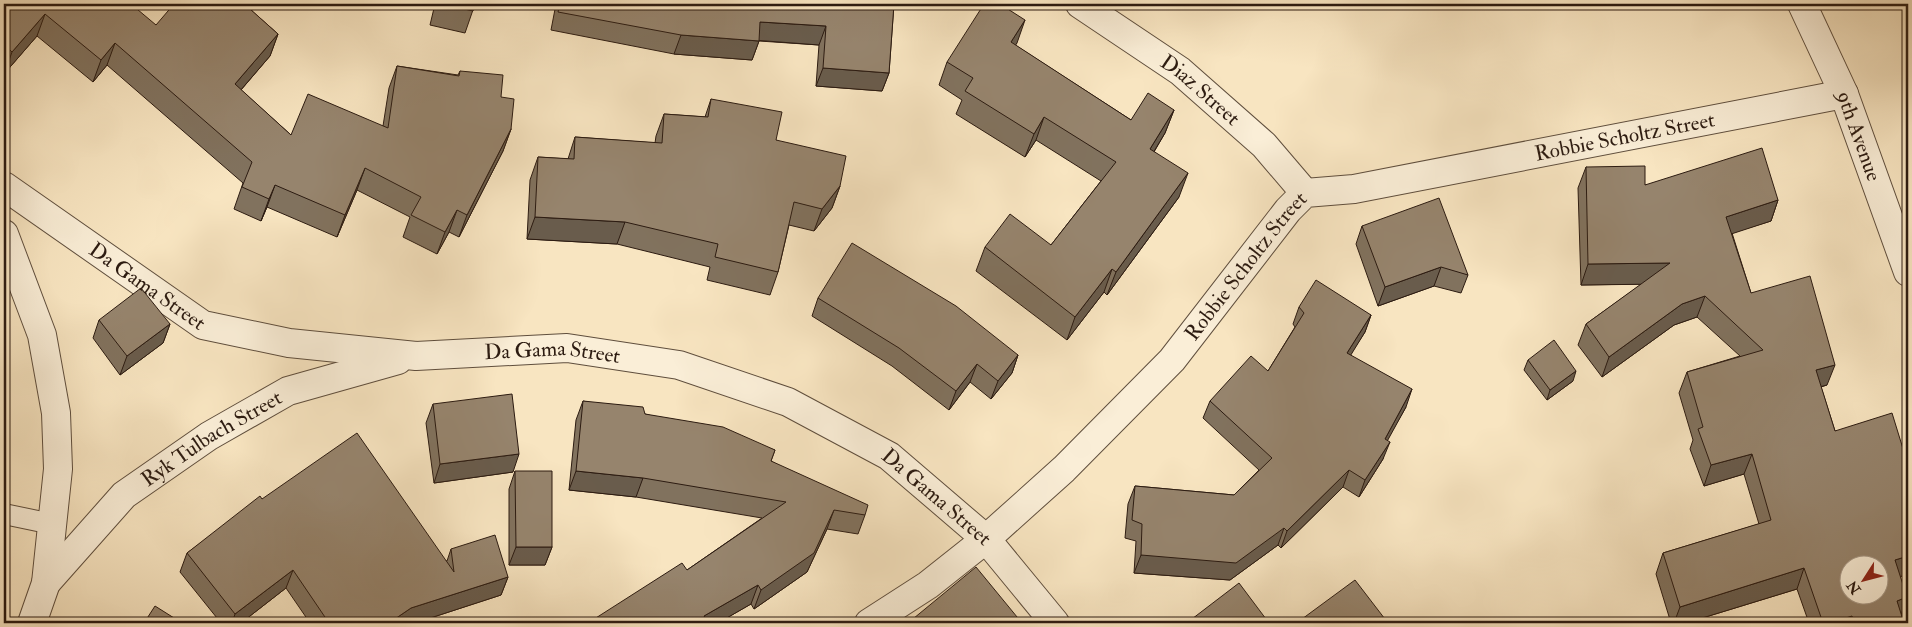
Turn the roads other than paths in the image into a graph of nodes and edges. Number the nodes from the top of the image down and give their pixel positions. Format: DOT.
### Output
graph roads {
  1 [pos="1080,4"];
  2 [pos="1802,4"];
  3 [pos="1844,94"];
  4 [pos="4,186"];
  5 [pos="1304,193"];
  6 [pos="4,234"];
  7 [pos="1908,272"];
  8 [pos="416,356"];
  9 [pos="4,514"];
  10 [pos="52,524"];
  11 [pos="986,539"];
  12 [pos="46,583"];
  13 [pos="32,623"];
  14 [pos="869,623"];
  15 [pos="1055,623"];
  1 -- 5 [label="street, Diaz Street"];
  2 -- 3 [label="street, 9th Avenue"];
  3 -- 5 [label="street, Robbie Scholtz Street"];
  3 -- 7 [label="street, 9th Avenue"];
  4 -- 8 [label="street, Da Gama Street"];
  5 -- 11 [label="street, Robbie Scholtz Street"];
  6 -- 10 [label="street, Ryk Tulbach Street"];
  8 -- 11 [label="street, Da Gama Street"];
  8 -- 12 [label="street, Ryk Tulbach Street"];
  9 -- 10 [label="lane"];
  10 -- 12 [label="street, Ryk Tulbach Street"];
  11 -- 14 [label="street, Robbie Scholtz Street"];
  11 -- 15 [label="street, Da Gama Street"];
  12 -- 13 [label="street, Ryk Tulbach Street"];
}
